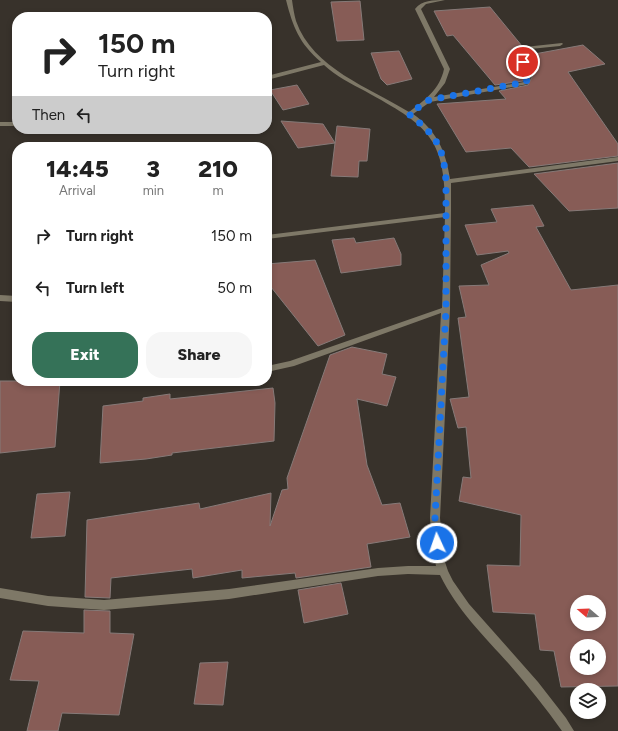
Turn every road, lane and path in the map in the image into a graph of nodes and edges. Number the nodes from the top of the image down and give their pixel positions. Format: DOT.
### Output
graph roads {
  1 [pos="289,0"];
  2 [pos="442,0"];
  3 [pos="560,44"];
  4 [pos="324,63"];
  5 [pos="272,77"];
  6 [pos="429,100"];
  7 [pos="409,114"];
  8 [pos="0,124"];
  9 [pos="12,124"];
  10 [pos="618,159"];
  11 [pos="446,181"];
  12 [pos="447,215"];
  13 [pos="272,236"];
  14 [pos="0,298"];
  15 [pos="12,299"];
  16 [pos="446,309"];
  17 [pos="272,368"];
  18 [pos="443,571"];
  19 [pos="0,593"];
  20 [pos="569,731"];
  1 -- 4 [label="street"];
  2 -- 6 [label="street"];
  3 -- 6 [label="street"];
  4 -- 5 [label="street"];
  4 -- 7 [label="street"];
  6 -- 7 [label="street"];
  7 -- 11 [label="street"];
  8 -- 9 [label="street"];
  10 -- 11 [label="street"];
  11 -- 12 [label="street"];
  12 -- 13 [label="street"];
  12 -- 16 [label="street"];
  14 -- 15 [label="street"];
  16 -- 17 [label="street"];
  16 -- 18 [label="street"];
  18 -- 19 [label="street"];
  18 -- 20 [label="street"];
}
